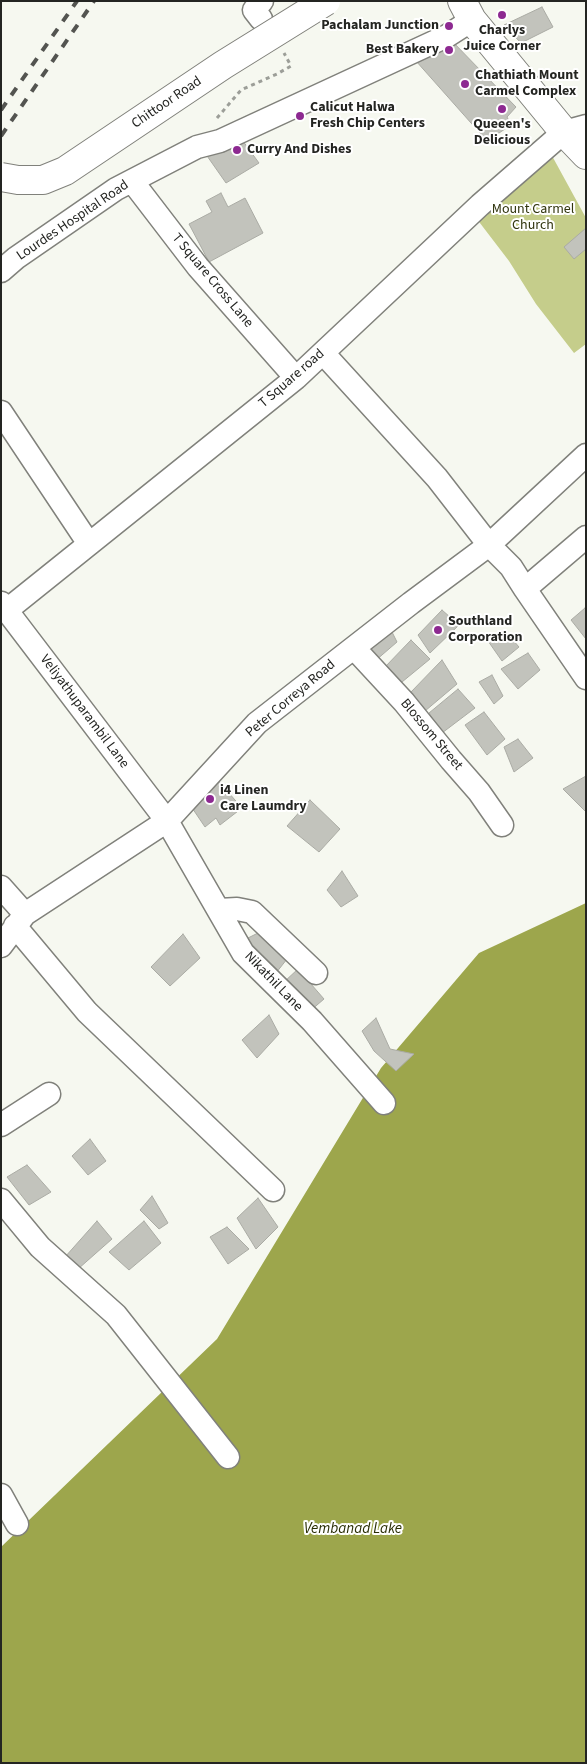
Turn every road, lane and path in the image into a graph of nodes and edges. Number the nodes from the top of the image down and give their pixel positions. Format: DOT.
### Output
graph roads {
  1 [pos="326,1"];
  2 [pos="467,11"];
  3 [pos="283,50"];
  4 [pos="575,129"];
  5 [pos="197,147"];
  6 [pos="586,155"];
  7 [pos="1,177"];
  8 [pos="132,181"];
  9 [pos="1,272"];
  10 [pos="323,353"];
  11 [pos="296,378"];
  12 [pos="1,412"];
  13 [pos="586,455"];
  14 [pos="586,536"];
  15 [pos="89,544"];
  16 [pos="489,545"];
  17 [pos="525,589"];
  18 [pos="4,606"];
  19 [pos="354,648"];
  20 [pos="586,678"];
  21 [pos="167,820"];
  22 [pos="502,825"];
  23 [pos="1,887"];
  24 [pos="220,910"];
  25 [pos="20,920"];
  26 [pos="1,946"];
  27 [pos="316,974"];
  28 [pos="49,1094"];
  29 [pos="384,1103"];
  30 [pos="1,1125"];
  31 [pos="273,1190"];
  32 [pos="1,1200"];
  33 [pos="228,1457"];
  34 [pos="1,1495"];
  35 [pos="17,1524"];
  1 -- 7 [label="main road, Chittoor Road, bridge"];
  2 -- 4 [label="main road"];
  2 -- 5 [label="street, Lourdes Hospital Road"];
  3 -- 5 [label="path"];
  4 -- 6 [label="main road"];
  4 -- 10 [label="street, T Square road"];
  5 -- 8 [label="street, Lourdes Hospital Road"];
  8 -- 9 [label="street, Lourdes Hospital Road"];
  8 -- 11 [label="street, T Square Cross Lane"];
  10 -- 11 [label="street, T Square road"];
  10 -- 16 [label="street"];
  11 -- 15 [label="street, T Square road"];
  12 -- 15 [label="street"];
  13 -- 16 [label="street, Peter Correya Road"];
  14 -- 17 [label="street"];
  15 -- 18 [label="street, T Square road"];
  16 -- 17 [label="street"];
  16 -- 19 [label="street, Peter Correya Road"];
  17 -- 20 [label="street"];
  18 -- 21 [label="street, Veliyathuparambil Lane"];
  19 -- 21 [label="street, Peter Correya Road"];
  19 -- 22 [label="street, Blossom Street"];
  21 -- 24 [label="street, Nikathil Lane"];
  21 -- 25 [label="street, Peter Correya Road"];
  23 -- 25 [label="street"];
  24 -- 27 [label="street"];
  24 -- 29 [label="street, Nikathil Lane"];
  25 -- 26 [label="street, Peter Correya Road"];
  25 -- 31 [label="street"];
  28 -- 30 [label="street"];
  32 -- 33 [label="street"];
  34 -- 35 [label="street"];
}
